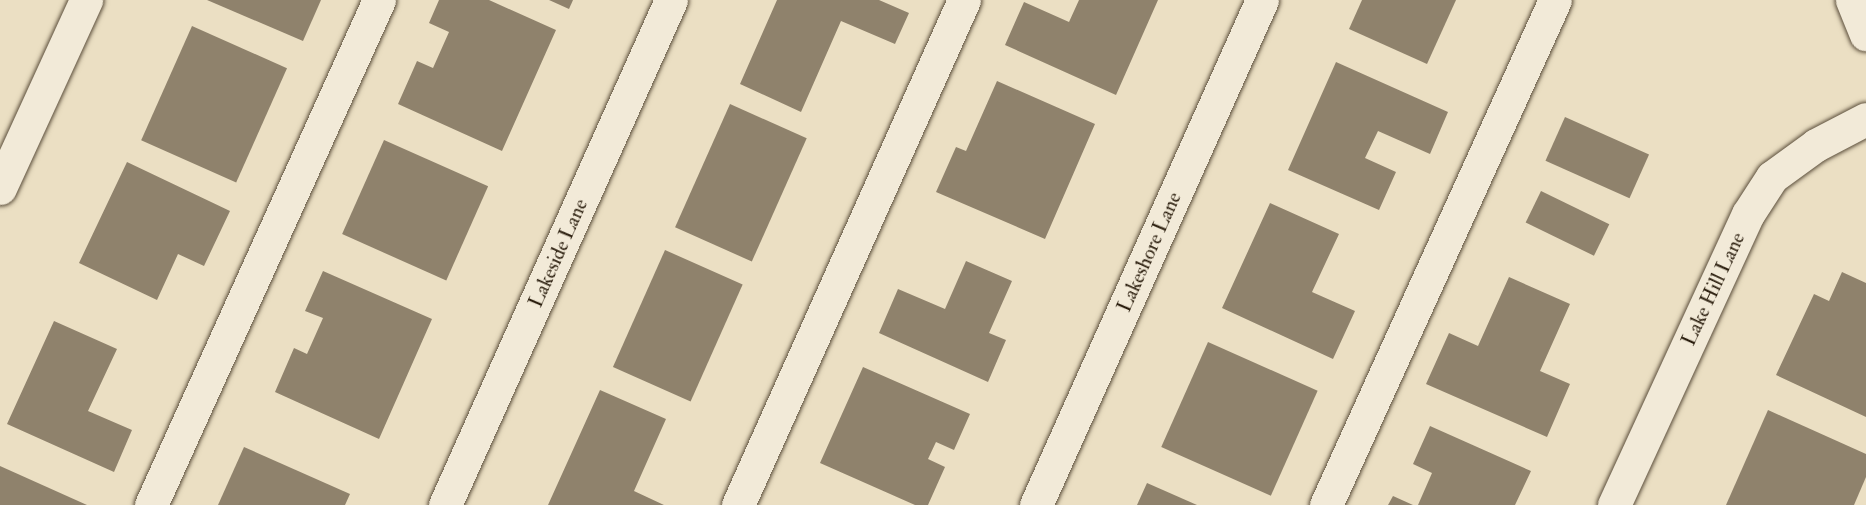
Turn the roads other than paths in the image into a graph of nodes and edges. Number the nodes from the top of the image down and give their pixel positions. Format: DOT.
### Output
graph roads {
  1 [pos="86,0"];
  2 [pos="379,0"];
  3 [pos="671,0"];
  4 [pos="964,0"];
  5 [pos="1262,0"];
  6 [pos="1555,0"];
  7 [pos="1852,0"];
  8 [pos="1866,34"];
  9 [pos="1866,119"];
  10 [pos="0,188"];
  11 [pos="151,505"];
  12 [pos="445,505"];
  13 [pos="738,505"];
  14 [pos="1036,505"];
  15 [pos="1326,505"];
  16 [pos="1614,505"];
  1 -- 10 [label="street"];
  2 -- 11 [label="street"];
  3 -- 12 [label="street, Lakeside Lane"];
  4 -- 13 [label="street"];
  5 -- 14 [label="street, Lakeshore Lane"];
  6 -- 15 [label="street"];
  7 -- 8 [label="street"];
  9 -- 16 [label="street, Lake Hill Lane"];
}
